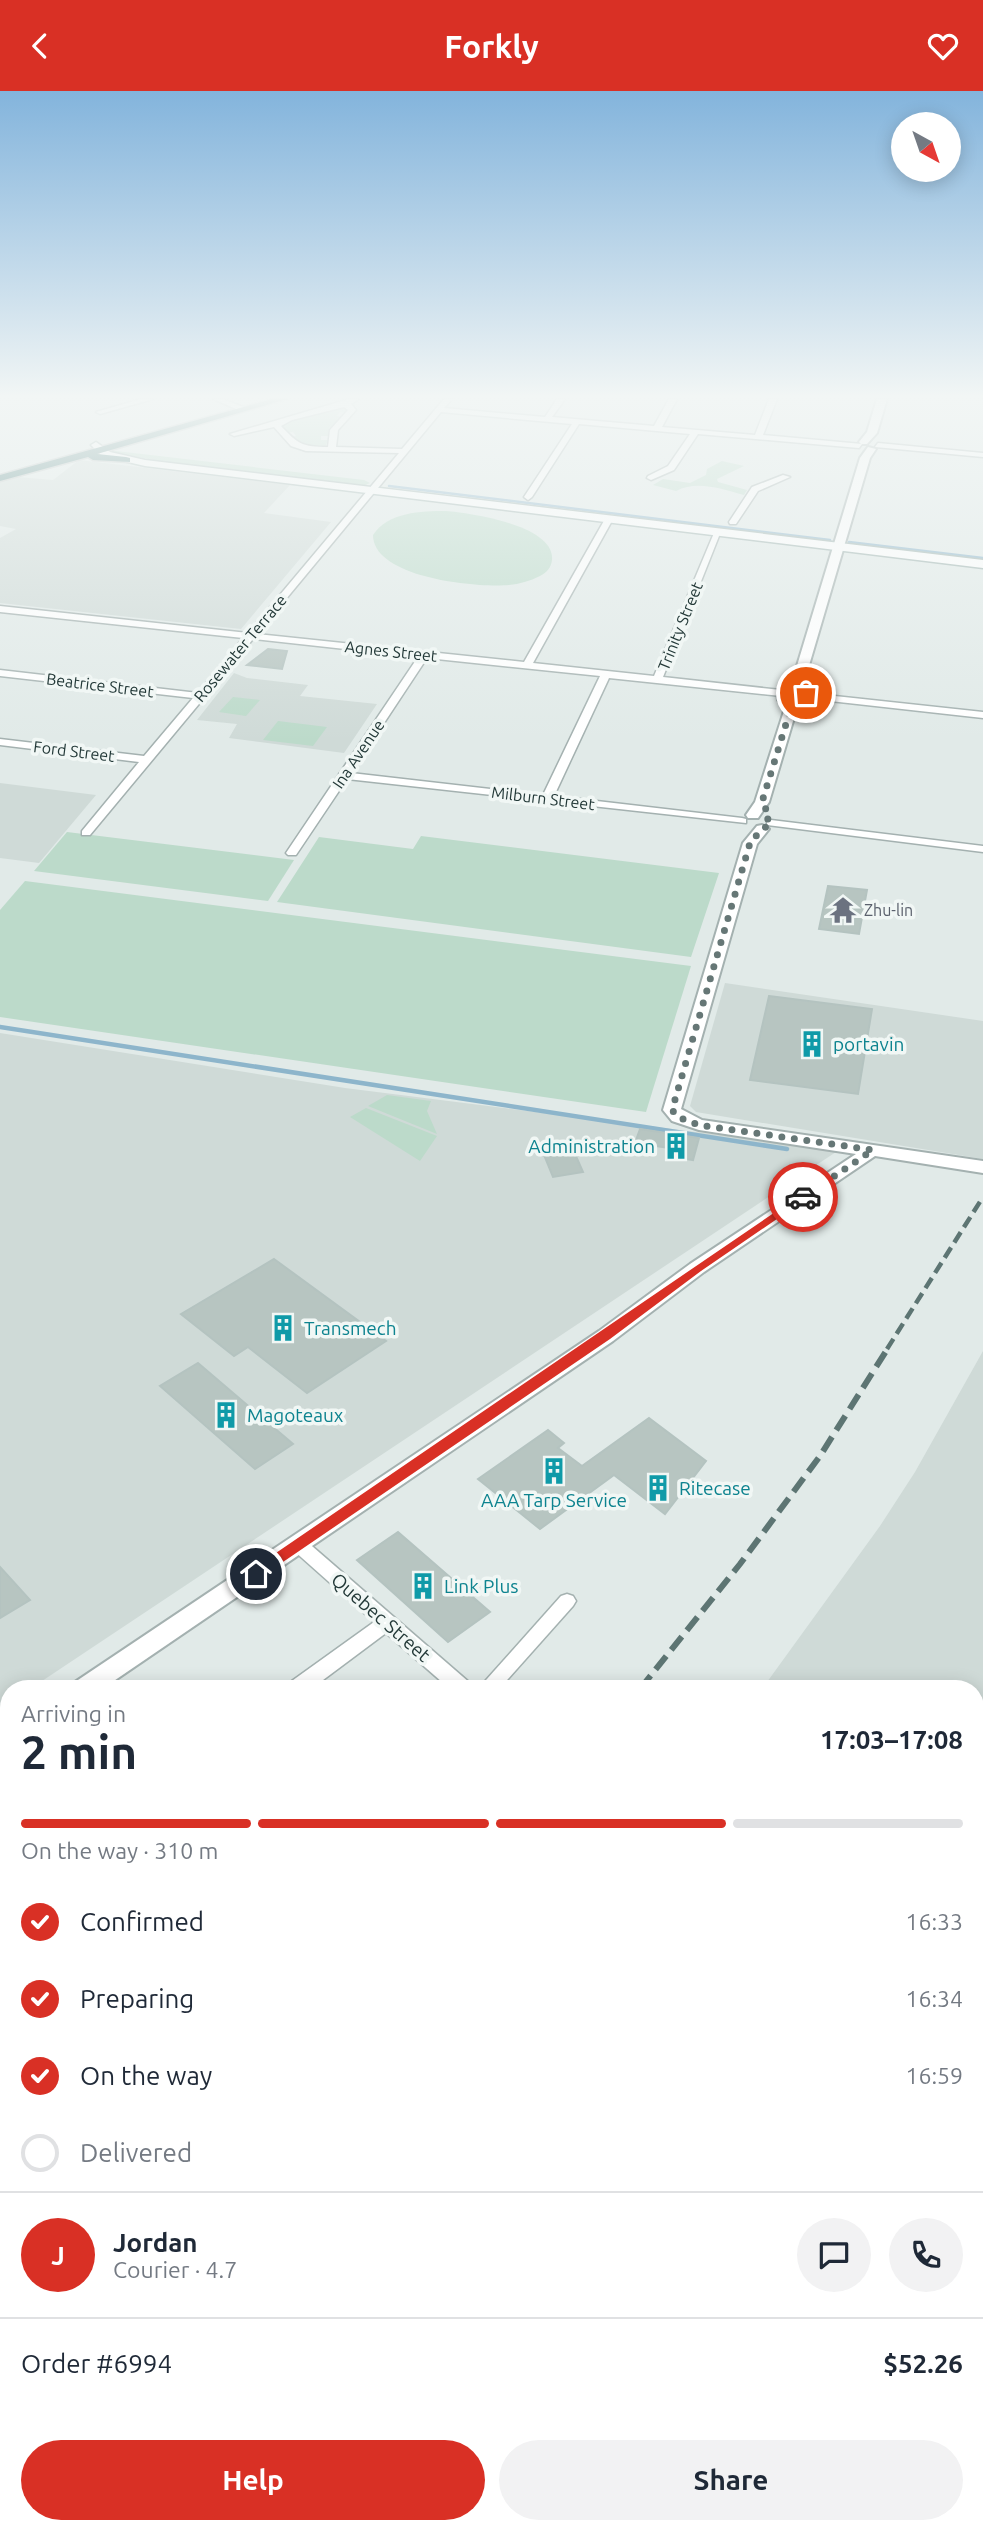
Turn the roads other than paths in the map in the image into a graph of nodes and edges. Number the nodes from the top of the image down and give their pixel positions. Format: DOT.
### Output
graph roads {
  1 [pos="353,513"];
  2 [pos="558,513"];
  3 [pos="659,513"];
  4 [pos="739,513"];
  5 [pos="848,513"];
  6 [pos="609,519"];
  7 [pos="733,522"];
  8 [pos="718,533"];
  9 [pos="840,541"];
  10 [pos="983,551"];
  11 [pos="983,564"];
  12 [pos="0,609"];
  13 [pos="250,636"];
  14 [pos="424,655"];
  15 [pos="527,666"];
  16 [pos="0,673"];
  17 [pos="606,674"];
  18 [pos="657,680"];
  19 [pos="794,695"];
  20 [pos="200,697"];
  21 [pos="983,715"];
  22 [pos="0,742"];
  23 [pos="147,760"];
  24 [pos="344,775"];
  25 [pos="547,799"];
  26 [pos="756,822"];
  27 [pos="86,833"];
  28 [pos="983,849"];
  29 [pos="292,853"];
  30 [pos="873,1150"];
  31 [pos="983,1167"];
  32 [pos="299,1545"];
  33 [pos="567,1601"];
  34 [pos="387,1622"];
  35 [pos="96,1680"];
  36 [pos="308,1680"];
  37 [pos="453,1680"];
  38 [pos="495,1680"];
  1 -- 13 [label="street, Rosewater Terrace"];
  2 -- 6 [label="main road"];
  3 -- 7 [label="main road"];
  4 -- 7 [label="street"];
  5 -- 9 [label="street"];
  6 -- 8 [label="main road"];
  6 -- 15 [label="street"];
  7 -- 9 [label="main road"];
  8 -- 9 [label="main road"];
  8 -- 18 [label="street, Trinity Street"];
  9 -- 10 [label="main road"];
  9 -- 11 [label="main road"];
  9 -- 19 [label="street"];
  12 -- 13 [label="street, Agnes Street"];
  13 -- 14 [label="street, Agnes Street"];
  13 -- 20 [label="street, Rosewater Terrace"];
  14 -- 15 [label="street, Agnes Street"];
  14 -- 24 [label="street, Ina Avenue"];
  15 -- 17 [label="street, Agnes Street"];
  16 -- 20 [label="street, Beatrice Street"];
  17 -- 18 [label="street, Agnes Street"];
  17 -- 25 [label="street"];
  18 -- 19 [label="street, Agnes Street"];
  19 -- 21 [label="street, Agnes Street"];
  19 -- 26 [label="street"];
  20 -- 23 [label="street, Rosewater Terrace"];
  22 -- 23 [label="street, Ford Street"];
  23 -- 27 [label="street, Rosewater Terrace"];
  24 -- 25 [label="street, Milburn Street"];
  24 -- 29 [label="street, Ina Avenue"];
  25 -- 26 [label="street, Milburn Street"];
  26 -- 28 [label="street, Milburn Street"];
  26 -- 30 [label="street"];
  30 -- 31 [label="street"];
  30 -- 32 [label="street"];
  32 -- 34 [label="street, Quebec Street"];
  32 -- 35 [label="street"];
  33 -- 38 [label="street"];
  34 -- 36 [label="street"];
  34 -- 37 [label="street, Quebec Street"];
}
